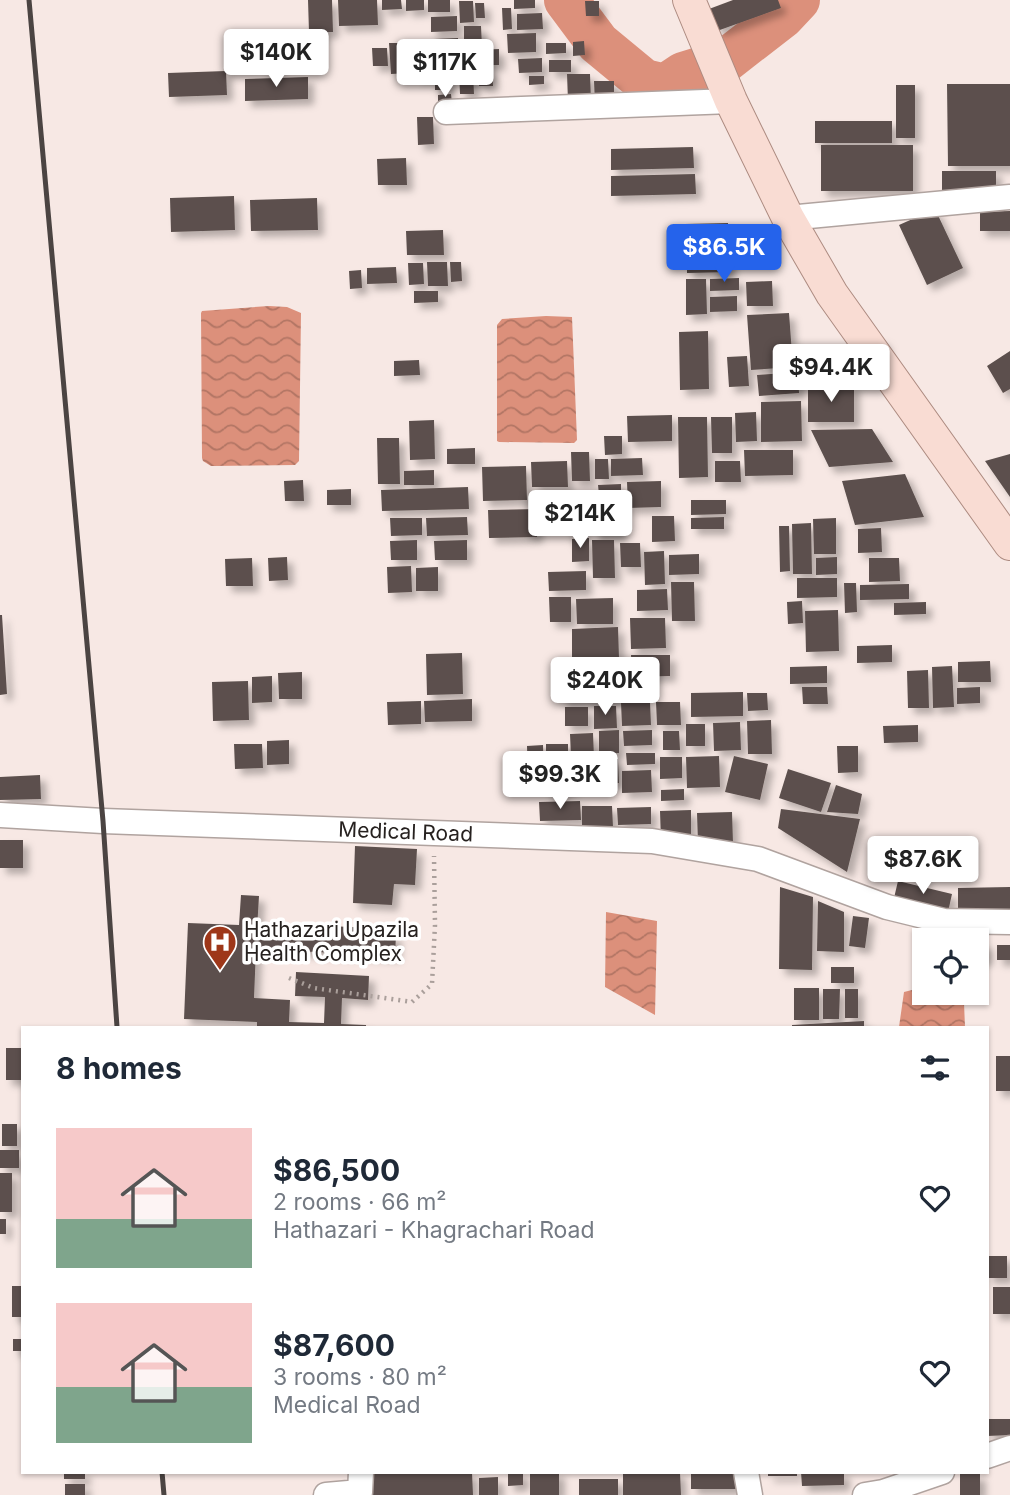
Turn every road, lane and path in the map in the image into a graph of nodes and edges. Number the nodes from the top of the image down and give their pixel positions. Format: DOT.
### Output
graph roads {
  1 [pos="689,0"];
  2 [pos="728,92"];
  3 [pos="446,111"];
  4 [pos="1010,197"];
  5 [pos="788,218"];
  6 [pos="1010,544"];
  7 [pos="0,815"];
  8 [pos="434,834"];
  9 [pos="1010,922"];
  10 [pos="289,978"];
  11 [pos="1010,1448"];
  12 [pos="989,1455"];
  13 [pos="361,1474"];
  14 [pos="746,1474"];
  15 [pos="936,1474"];
  16 [pos="326,1495"];
  17 [pos="750,1495"];
  18 [pos="865,1495"];
  1 -- 2 [label="main road"];
  2 -- 3 [label="street"];
  2 -- 5 [label="main road"];
  4 -- 5 [label="street"];
  5 -- 6 [label="main road"];
  7 -- 8 [label="street, Medical Road"];
  8 -- 9 [label="street, Medical Road"];
  8 -- 10 [label="path"];
  11 -- 12 [label="street"];
  13 -- 16 [label="street"];
  14 -- 17 [label="street"];
  15 -- 18 [label="street"];
}
